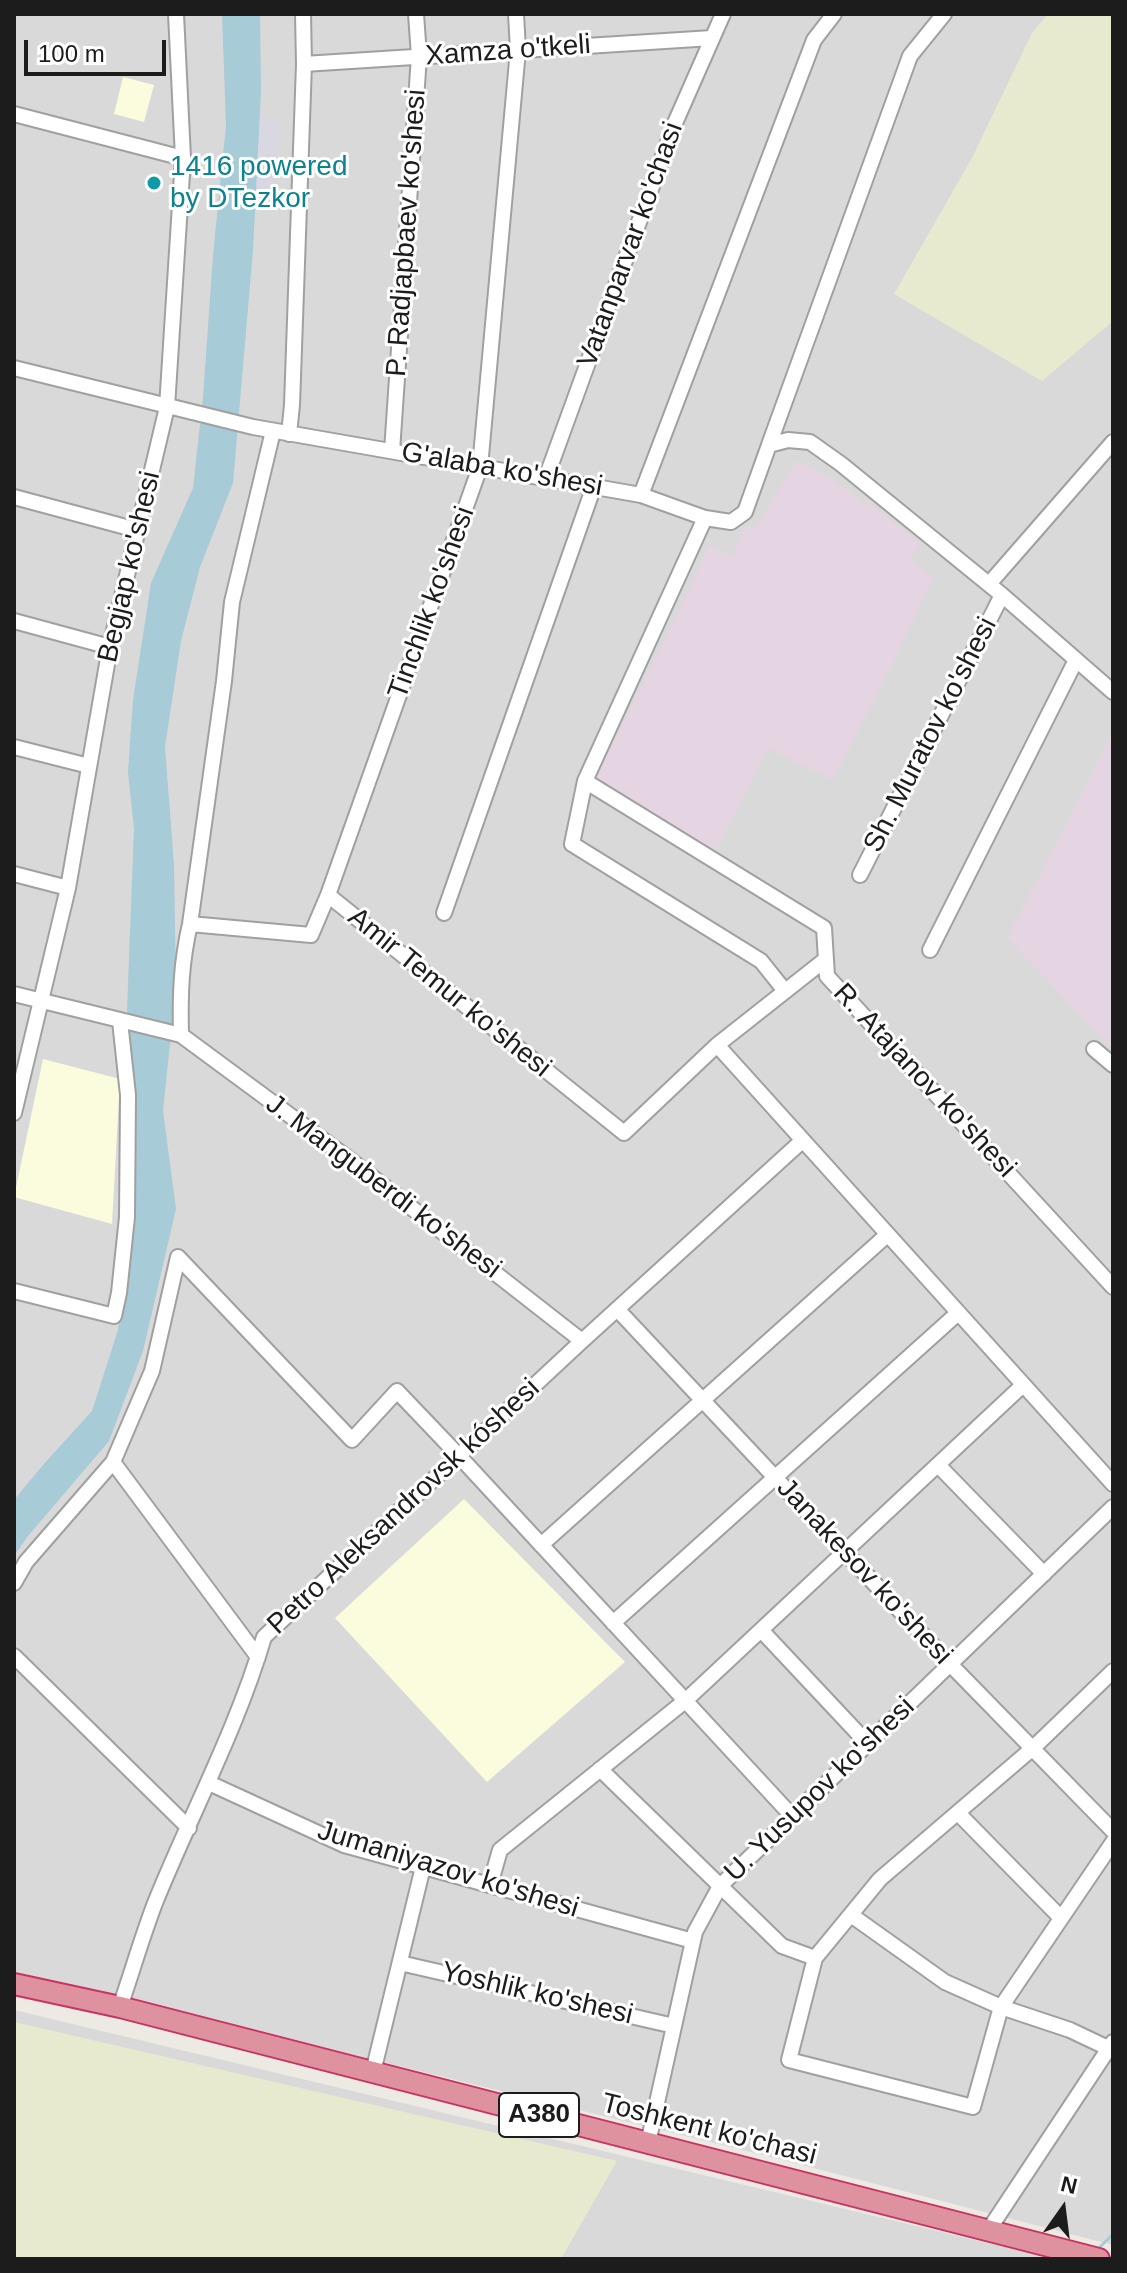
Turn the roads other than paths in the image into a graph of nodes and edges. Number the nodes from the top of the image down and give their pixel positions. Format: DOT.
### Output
graph roads {
  1 [pos="176,14"];
  2 [pos="303,14"];
  3 [pos="416,14"];
  4 [pos="516,14"];
  5 [pos="723,14"];
  6 [pos="834,14"];
  7 [pos="944,14"];
  8 [pos="712,38"];
  9 [pos="518,50"];
  10 [pos="419,56"];
  11 [pos="304,64"];
  12 [pos="14,114"];
  13 [pos="183,158"];
  14 [pos="14,368"];
  15 [pos="167,407"];
  16 [pos="273,431"];
  17 [pos="289,434"];
  18 [pos="1113,442"];
  19 [pos="769,445"];
  20 [pos="392,451"];
  21 [pos="480,467"];
  22 [pos="546,478"];
  23 [pos="594,486"];
  24 [pos="641,495"];
  25 [pos="14,497"];
  26 [pos="705,518"];
  27 [pos="137,530"];
  28 [pos="989,584"];
  29 [pos="1002,595"];
  30 [pos="14,621"];
  31 [pos="110,647"];
  32 [pos="1076,660"];
  33 [pos="1113,692"];
  34 [pos="14,747"];
  35 [pos="89,766"];
  36 [pos="585,781"];
  37 [pos="14,874"];
  38 [pos="860,875"];
  39 [pos="68,888"];
  40 [pos="328,895"];
  41 [pos="444,913"];
  42 [pos="190,924"];
  43 [pos="930,950"];
  44 [pos="826,959"];
  45 [pos="785,991"];
  46 [pos="14,994"];
  47 [pos="41,1000"];
  48 [pos="124,1022"];
  49 [pos="177,1034"];
  50 [pos="717,1045"];
  51 [pos="1094,1049"];
  52 [pos="1113,1065"];
  53 [pos="17,1089"];
  54 [pos="14,1113"];
  55 [pos="802,1141"];
  56 [pos="887,1235"];
  57 [pos="1113,1287"];
  58 [pos="14,1291"];
  59 [pos="617,1309"];
  60 [pos="958,1313"];
  61 [pos="582,1341"];
  62 [pos="1023,1385"];
  63 [pos="703,1400"];
  64 [pos="459,1456"];
  65 [pos="113,1462"];
  66 [pos="938,1465"];
  67 [pos="775,1478"];
  68 [pos="1113,1484"];
  69 [pos="1113,1507"];
  70 [pos="541,1545"];
  71 [pos="845,1552"];
  72 [pos="1044,1574"];
  73 [pos="14,1583"];
  74 [pos="613,1623"];
  75 [pos="761,1630"];
  76 [pos="14,1656"];
  77 [pos="258,1657"];
  78 [pos="950,1664"];
  79 [pos="1113,1671"];
  80 [pos="685,1701"];
  81 [pos="868,1744"];
  82 [pos="1033,1748"];
  83 [pos="600,1769"];
  84 [pos="209,1783"];
  85 [pos="958,1813"];
  86 [pos="792,1816"];
  87 [pos="189,1828"];
  88 [pos="1113,1831"];
  89 [pos="1113,1842"];
  90 [pos="423,1867"];
  91 [pos="490,1885"];
  92 [pos="720,1886"];
  93 [pos="851,1915"];
  94 [pos="1061,1918"];
  95 [pos="693,1941"];
  96 [pos="815,1958"];
  97 [pos="400,1963"];
  98 [pos="14,1984"];
  99 [pos="120,2007"];
  100 [pos="1001,2007"];
  101 [pos="674,2026"];
  102 [pos="1111,2045"];
  103 [pos="373,2072"];
  104 [pos="648,2143"];
  105 [pos="988,2231"];
  106 [pos="1099,2259"];
  1 -- 13 [label="street, Begjap ko'shesi"];
  2 -- 11 [label="street"];
  3 -- 10 [label="street, P. Radjapbaev ko'shesi"];
  4 -- 9 [label="street, Tinchlik ko'shesi"];
  5 -- 8 [label="street, Vatanparvar ko'chasi"];
  6 -- 24 [label="street"];
  7 -- 19 [label="street"];
  8 -- 9 [label="street, Xamza o'tkeli"];
  8 -- 22 [label="street, Vatanparvar ko'chasi"];
  9 -- 10 [label="street, Xamza o'tkeli"];
  9 -- 21 [label="street, Tinchlik ko'shesi"];
  10 -- 11 [label="street, Xamza o'tkeli"];
  10 -- 20 [label="street, P. Radjapbaev ko'shesi"];
  11 -- 17 [label="street"];
  12 -- 13 [label="street"];
  13 -- 15 [label="street, Begjap ko'shesi"];
  14 -- 15 [label="street, G'alaba ko'shesi"];
  15 -- 16 [label="street, G'alaba ko'shesi"];
  15 -- 27 [label="street, Begjap ko'shesi"];
  16 -- 17 [label="street, G'alaba ko'shesi"];
  16 -- 42 [label="street"];
  17 -- 20 [label="street, G'alaba ko'shesi"];
  18 -- 28 [label="street"];
  19 -- 26 [label="street, G'alaba ko'shesi"];
  19 -- 28 [label="street"];
  20 -- 21 [label="street, G'alaba ko'shesi"];
  21 -- 22 [label="street, G'alaba ko'shesi"];
  21 -- 40 [label="street, Tinchlik ko'shesi"];
  22 -- 23 [label="street, G'alaba ko'shesi"];
  23 -- 24 [label="street, G'alaba ko'shesi"];
  23 -- 41 [label="street"];
  24 -- 26 [label="street, G'alaba ko'shesi"];
  25 -- 27 [label="street"];
  26 -- 36 [label="street"];
  27 -- 31 [label="street, Begjap ko'shesi"];
  28 -- 29 [label="street"];
  29 -- 32 [label="street"];
  29 -- 38 [label="street, Sh. Muratov ko'shesi"];
  30 -- 31 [label="street"];
  31 -- 35 [label="street, Begjap ko'shesi"];
  32 -- 33 [label="street"];
  32 -- 43 [label="street"];
  34 -- 35 [label="street"];
  35 -- 39 [label="street, Begjap ko'shesi"];
  36 -- 44 [label="street, R. Atajanov ko'shesi"];
  36 -- 45 [label="street"];
  37 -- 39 [label="street"];
  39 -- 47 [label="street, Begjap ko'shesi"];
  40 -- 42 [label="street, Amir Temur ko'shesi"];
  40 -- 50 [label="street, Amir Temur ko'shesi"];
  42 -- 49 [label="street"];
  44 -- 45 [label="street"];
  44 -- 57 [label="street, R. Atajanov ko'shesi"];
  45 -- 50 [label="street"];
  46 -- 47 [label="street"];
  47 -- 48 [label="street"];
  47 -- 53 [label="street, Begjap ko'shesi"];
  48 -- 49 [label="street"];
  48 -- 58 [label="street"];
  49 -- 61 [label="street, J. Manguberdi ko'shesi"];
  50 -- 55 [label="street"];
  51 -- 52 [label="street"];
  53 -- 54 [label="street, Begjap ko'shesi"];
  55 -- 56 [label="street"];
  55 -- 59 [label="street, Petro Aleksandrovsk kóshesi"];
  56 -- 60 [label="street"];
  56 -- 63 [label="street"];
  59 -- 61 [label="street, Petro Aleksandrovsk kóshesi"];
  59 -- 63 [label="street, Janakesov ko'shesi"];
  60 -- 62 [label="street"];
  60 -- 67 [label="street"];
  61 -- 64 [label="street, Petro Aleksandrovsk kóshesi"];
  62 -- 66 [label="street"];
  62 -- 68 [label="street"];
  63 -- 67 [label="street, Janakesov ko'shesi"];
  63 -- 70 [label="street"];
  64 -- 65 [label="street"];
  64 -- 70 [label="street"];
  64 -- 77 [label="street, Petro Aleksandrovsk kóshesi"];
  65 -- 73 [label="street"];
  65 -- 77 [label="street"];
  66 -- 71 [label="street"];
  66 -- 72 [label="street"];
  67 -- 71 [label="street, Janakesov ko'shesi"];
  67 -- 74 [label="street"];
  69 -- 72 [label="street, U. Yusupov ko'shesi"];
  70 -- 74 [label="street"];
  71 -- 75 [label="street"];
  71 -- 78 [label="street, Janakesov ko'shesi"];
  72 -- 78 [label="street, U. Yusupov ko'shesi"];
  74 -- 80 [label="street"];
  75 -- 80 [label="street"];
  75 -- 81 [label="street"];
  76 -- 87 [label="street"];
  77 -- 84 [label="street, Petro Aleksandrovsk kóshesi"];
  78 -- 81 [label="street, U. Yusupov ko'shesi"];
  78 -- 82 [label="street, Janakesov ko'shesi"];
  79 -- 82 [label="street"];
  80 -- 83 [label="street"];
  80 -- 86 [label="street"];
  81 -- 86 [label="street, U. Yusupov ko'shesi"];
  82 -- 85 [label="street"];
  82 -- 88 [label="street, Janakesov ko'shesi"];
  83 -- 91 [label="street"];
  83 -- 92 [label="street"];
  84 -- 87 [label="street, Petro Aleksandrovsk kóshesi"];
  84 -- 90 [label="street, Jumaniyazov ko'shesi"];
  85 -- 93 [label="street"];
  85 -- 94 [label="street"];
  86 -- 92 [label="street, U. Yusupov ko'shesi"];
  87 -- 99 [label="street, Petro Aleksandrovsk kóshesi"];
  89 -- 94 [label="street"];
  90 -- 91 [label="street, Jumaniyazov ko'shesi"];
  90 -- 97 [label="street"];
  91 -- 95 [label="street, Jumaniyazov ko'shesi"];
  92 -- 95 [label="street, U. Yusupov ko'shesi"];
  92 -- 96 [label="street"];
  93 -- 96 [label="street"];
  93 -- 100 [label="street"];
  94 -- 100 [label="street"];
  95 -- 101 [label="street, U. Yusupov ko'shesi"];
  96 -- 100 [label="street"];
  97 -- 101 [label="street, Yoshlik ko'shesi"];
  97 -- 103 [label="street"];
  98 -- 99 [label="highway, Toshkent ko'chasi / A380"];
  99 -- 103 [label="highway, Toshkent ko'chasi / A380"];
  100 -- 102 [label="street"];
  101 -- 104 [label="street, U. Yusupov ko'shesi"];
  102 -- 105 [label="street"];
  103 -- 104 [label="highway, Toshkent ko'chasi / A380"];
  104 -- 105 [label="highway, Toshkent ko'chasi / A380"];
  105 -- 106 [label="highway, Toshkent ko'chasi / A380"];
}
